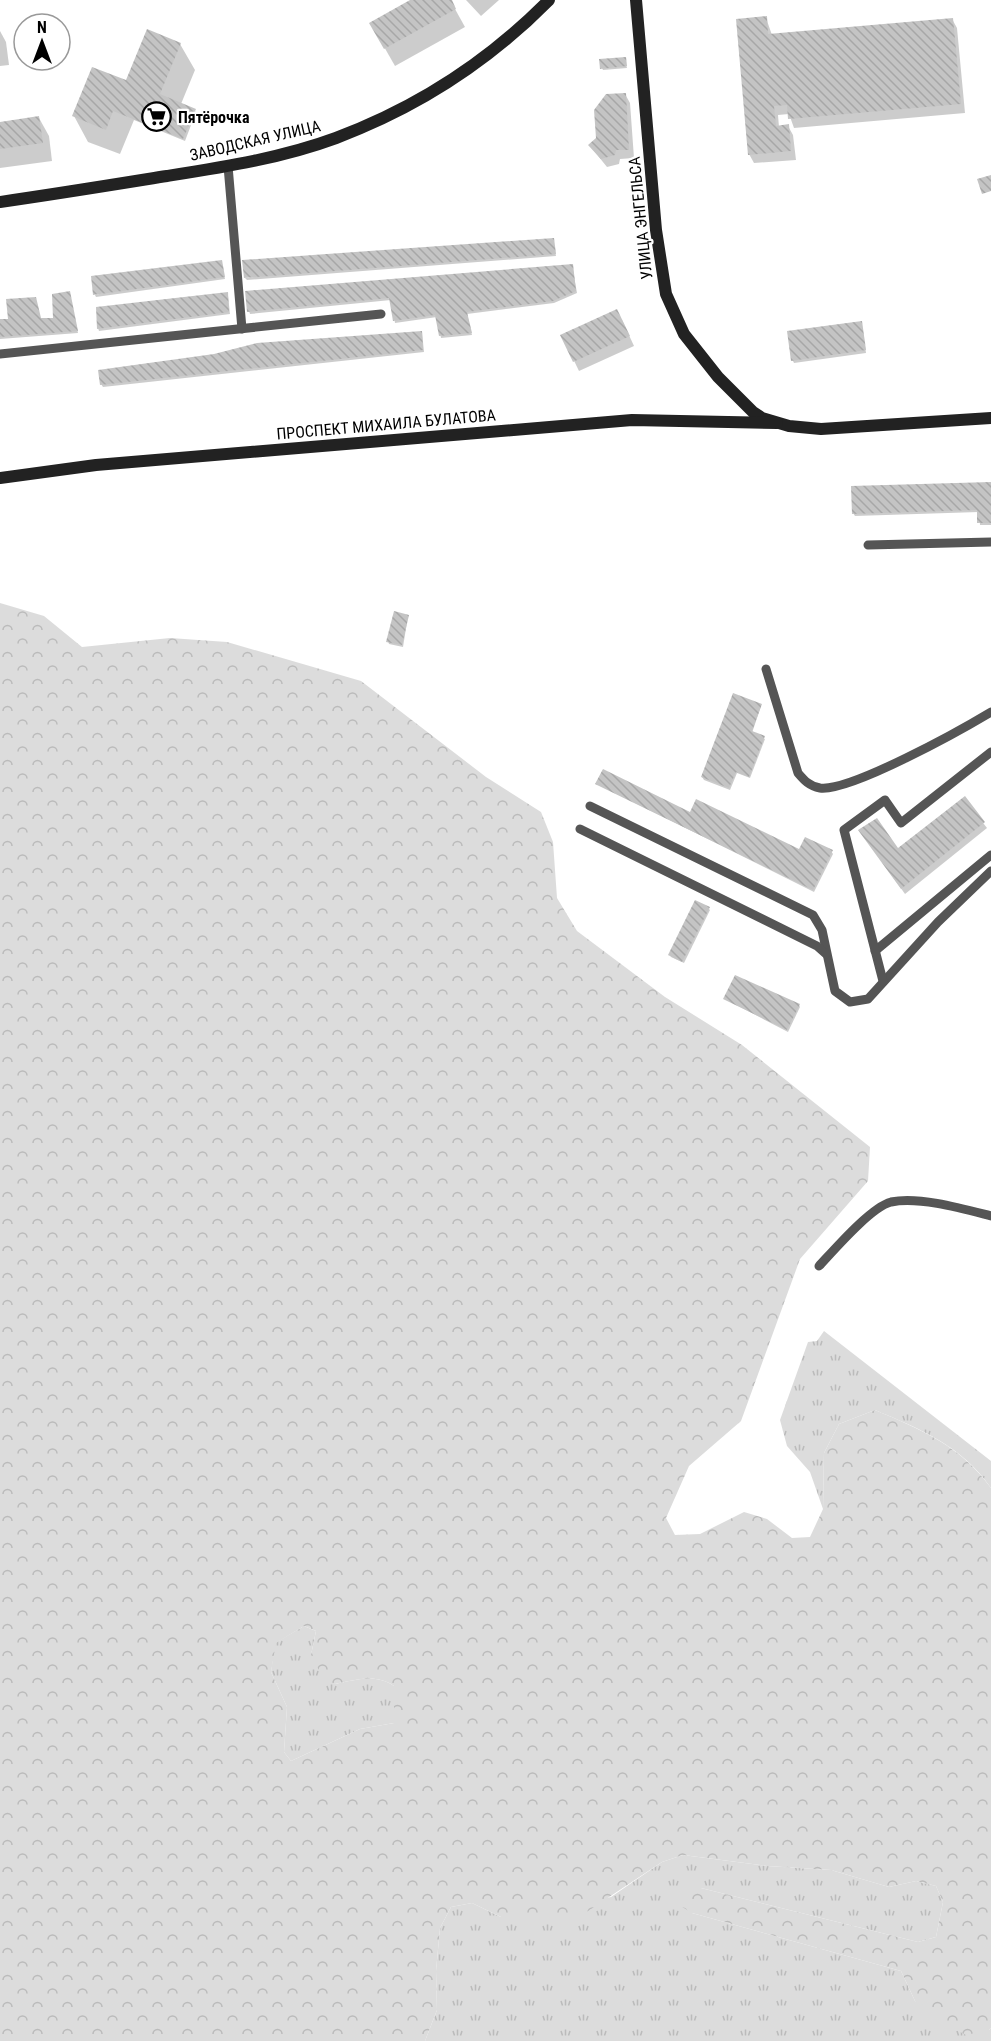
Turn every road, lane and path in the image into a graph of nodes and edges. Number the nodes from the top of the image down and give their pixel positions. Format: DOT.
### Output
graph roads {
  1 [pos="549,0"];
  2 [pos="636,0"];
  3 [pos="228,166"];
  4 [pos="0,202"];
  5 [pos="381,314"];
  6 [pos="243,329"];
  7 [pos="0,354"];
  8 [pos="991,418"];
  9 [pos="777,423"];
  10 [pos="0,478"];
  11 [pos="991,542"];
  12 [pos="868,545"];
  13 [pos="766,669"];
  14 [pos="991,712"];
  15 [pos="991,752"];
  16 [pos="590,806"];
  17 [pos="580,829"];
  18 [pos="991,855"];
  19 [pos="991,871"];
  20 [pos="875,951"];
  21 [pos="827,956"];
  22 [pos="883,981"];
  23 [pos="991,1216"];
  24 [pos="819,1266"];
  1 -- 3 [label="street, ЗАВОДСКАЯ УЛИЦА"];
  2 -- 9 [label="street, УЛИЦА ЭНГЕЛЬСА"];
  3 -- 4 [label="street, ЗАВОДСКАЯ УЛИЦА"];
  3 -- 6 [label="lane"];
  5 -- 6 [label="lane"];
  6 -- 7 [label="lane"];
  8 -- 9 [label="street, УЛИЦА ЭНГЕЛЬСА"];
  9 -- 10 [label="street, ПРОСПЕКТ МИХАИЛА БУЛАТОВА"];
  11 -- 12 [label="lane"];
  13 -- 14 [label="lane"];
  15 -- 20 [label="lane"];
  16 -- 21 [label="lane"];
  17 -- 21 [label="lane"];
  18 -- 20 [label="lane"];
  19 -- 22 [label="lane"];
  20 -- 22 [label="lane"];
  21 -- 22 [label="lane"];
  23 -- 24 [label="lane"];
}
